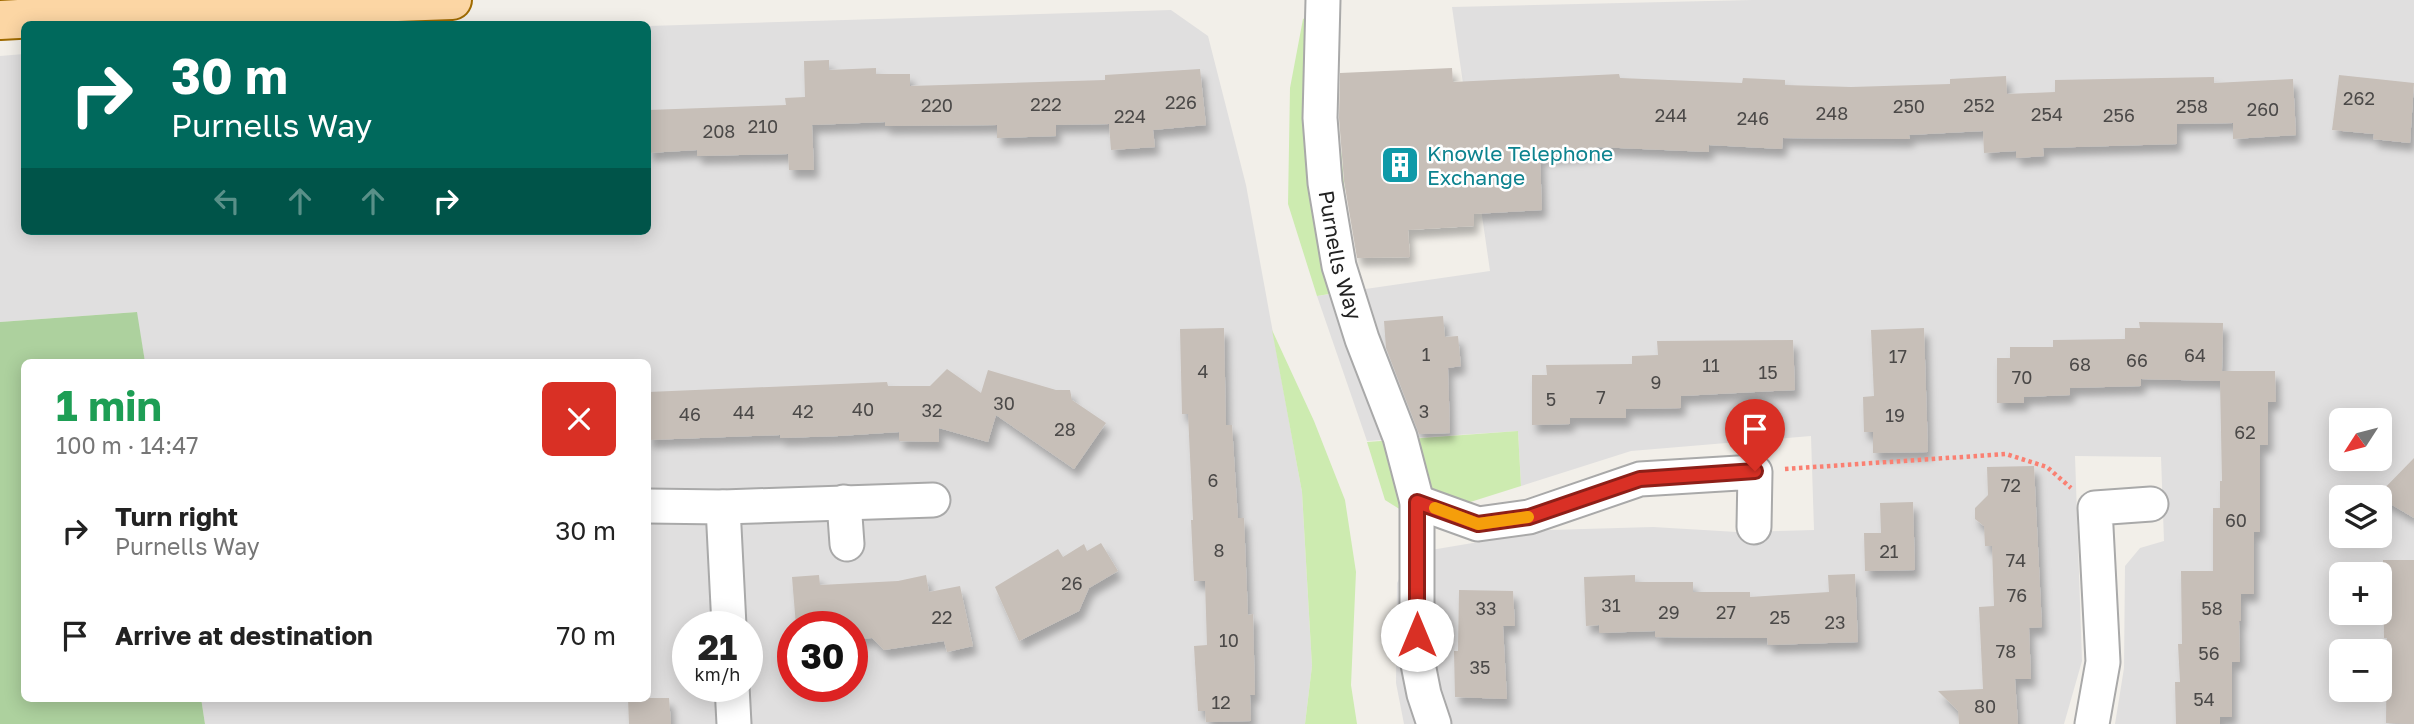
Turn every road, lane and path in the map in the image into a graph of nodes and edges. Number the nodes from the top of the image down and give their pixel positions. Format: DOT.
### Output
graph roads {
  1 [pos="452,0"];
  2 [pos="1323,0"];
  3 [pos="0,20"];
  4 [pos="1755,471"];
  5 [pos="933,500"];
  6 [pos="844,502"];
  7 [pos="1417,502"];
  8 [pos="2151,504"];
  9 [pos="651,506"];
  10 [pos="723,507"];
  11 [pos="2095,509"];
  12 [pos="1754,527"];
  13 [pos="847,544"];
  14 [pos="728,611"];
  15 [pos="733,702"];
  16 [pos="734,724"];
  17 [pos="1434,724"];
  18 [pos="2092,724"];
  1 -- 3 [label="main road"];
  2 -- 7 [label="street, Purnells Way"];
  4 -- 7 [label="street"];
  4 -- 11 [label="path"];
  4 -- 12 [label="street"];
  5 -- 6 [label="street"];
  6 -- 10 [label="street"];
  6 -- 13 [label="street"];
  7 -- 17 [label="street, Purnells Way"];
  8 -- 11 [label="street"];
  9 -- 10 [label="street"];
  10 -- 14 [label="street"];
  11 -- 18 [label="street"];
  15 -- 16 [label="street"];
}
